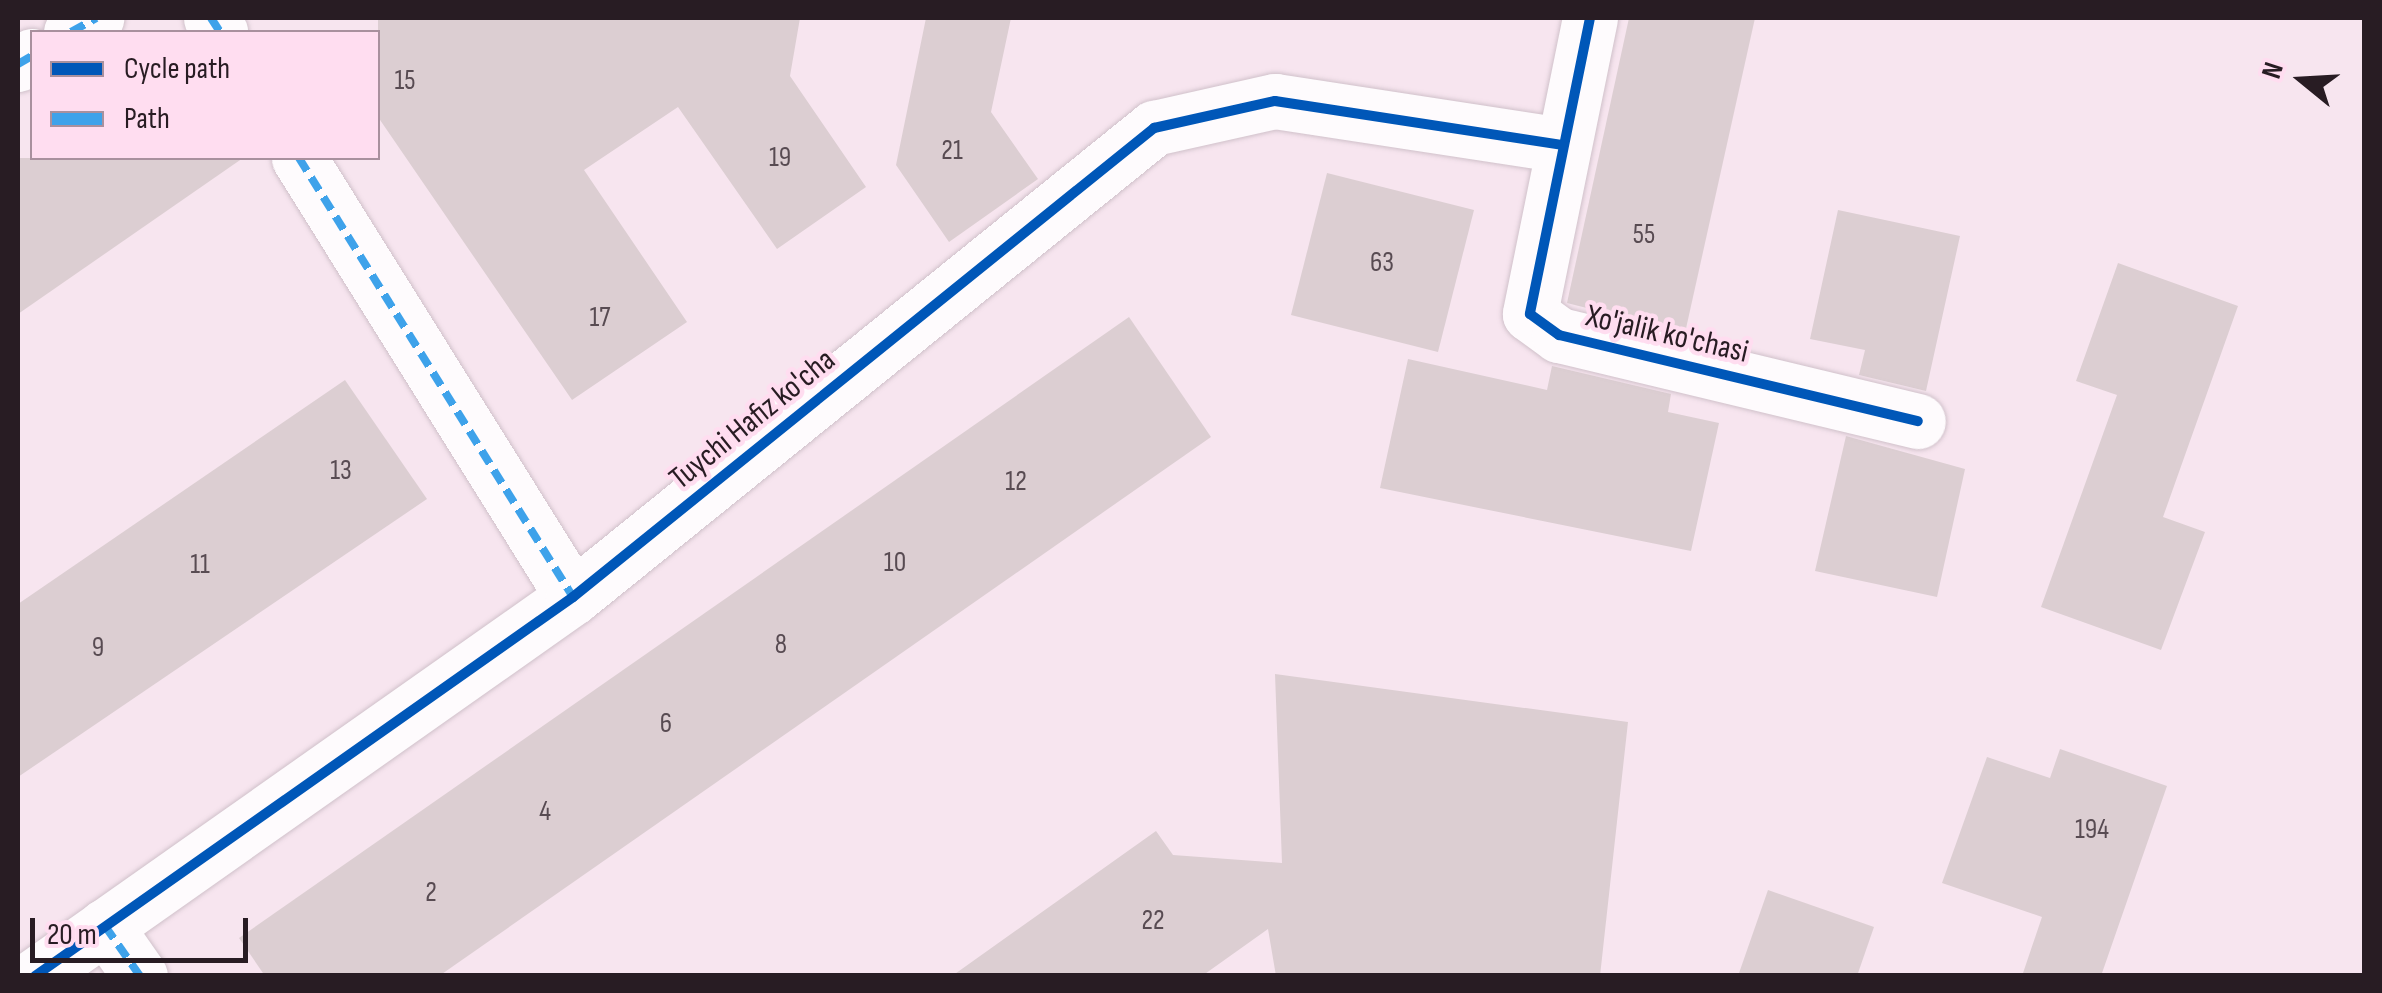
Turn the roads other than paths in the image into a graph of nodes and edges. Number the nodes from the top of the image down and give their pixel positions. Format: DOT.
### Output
graph roads {
  1 [pos="1590,18"];
  2 [pos="1562,145"];
  3 [pos="299,160"];
  4 [pos="1918,421"];
  5 [pos="573,597"];
  6 [pos="105,926"];
  7 [pos="35,976"];
  8 [pos="140,976"];
  1 -- 2 [label="street, Xo'jalik ko'chasi"];
  2 -- 4 [label="street, Xo'jalik ko'chasi"];
  2 -- 5 [label="street, Tuychi Hafiz ko'cha"];
  3 -- 5 [label="street"];
  5 -- 6 [label="street, Tuychi Hafiz ko'cha"];
  6 -- 7 [label="street, Tuychi Hafiz ko'cha"];
  6 -- 8 [label="street"];
}
